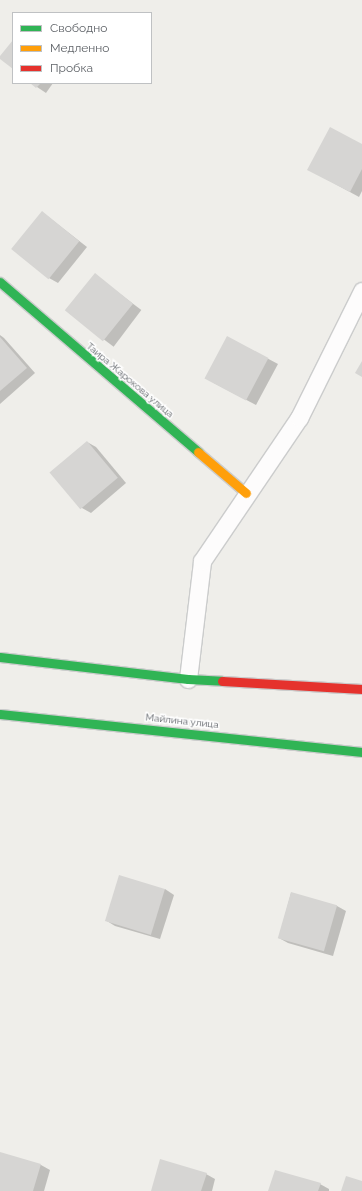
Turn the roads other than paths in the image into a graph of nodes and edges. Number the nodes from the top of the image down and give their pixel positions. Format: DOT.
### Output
graph roads {
  1 [pos="0,282"];
  2 [pos="362,291"];
  3 [pos="246,493"];
  4 [pos="0,656"];
  5 [pos="188,679"];
  6 [pos="362,689"];
  7 [pos="0,714"];
  8 [pos="362,752"];
  1 -- 3 [label="street, Таира Жарокова улица"];
  2 -- 3 [label="lane"];
  3 -- 5 [label="lane"];
  4 -- 5 [label="street"];
  5 -- 6 [label="street"];
  7 -- 8 [label="street, Майлина улица"];
}
